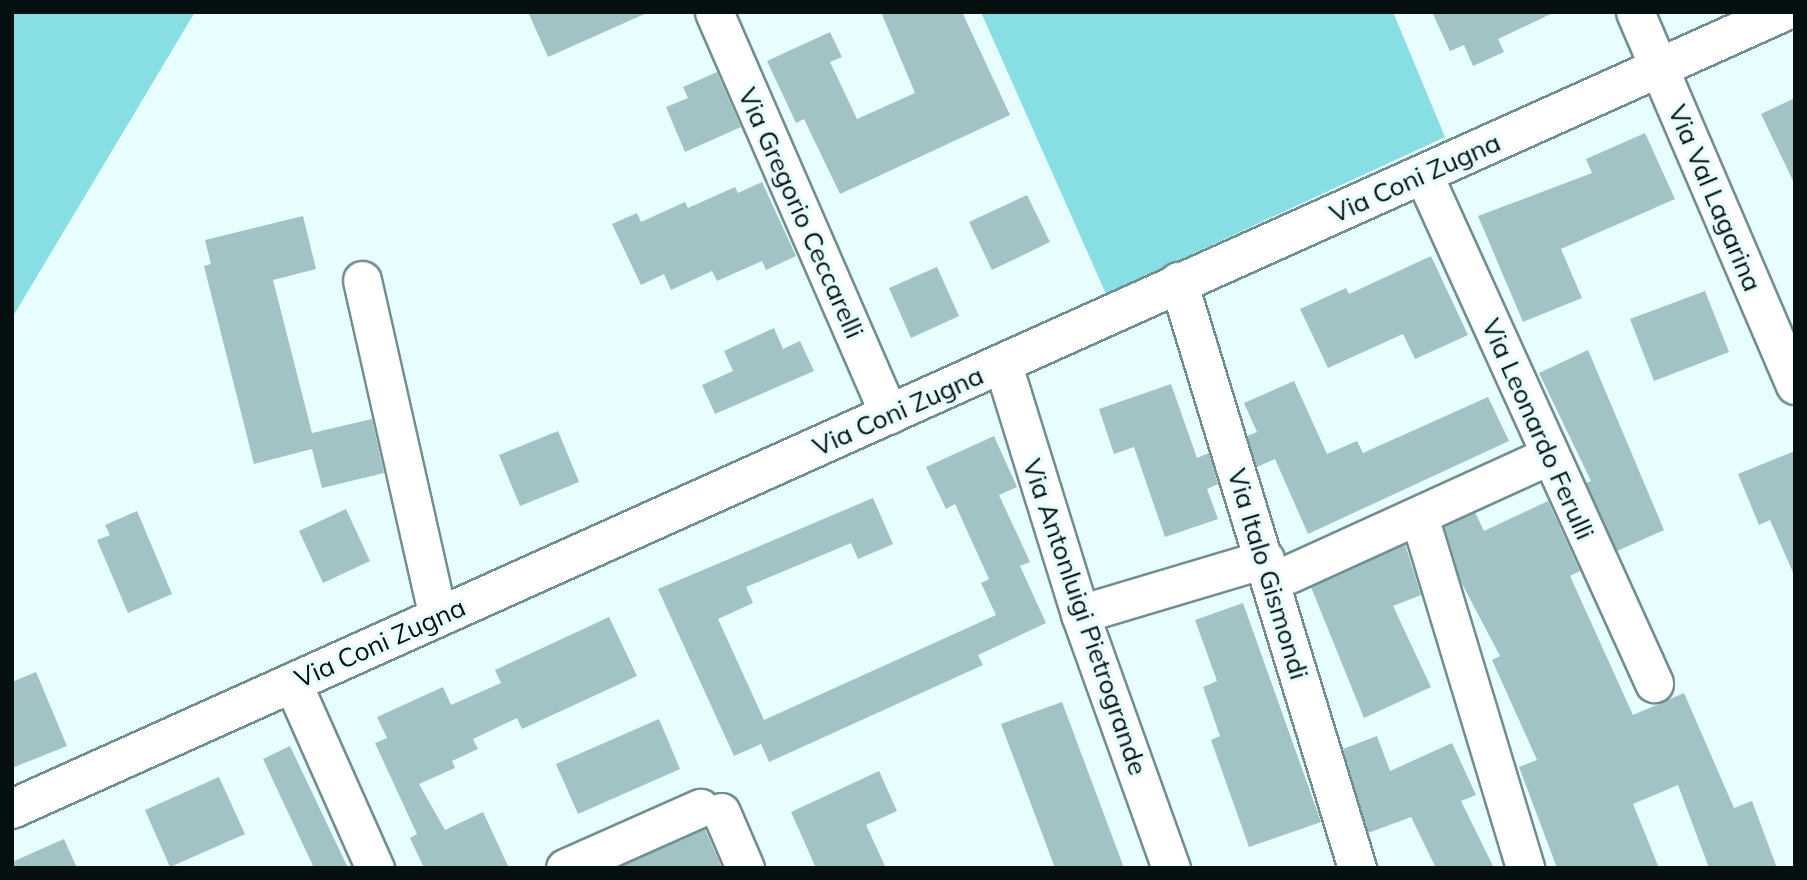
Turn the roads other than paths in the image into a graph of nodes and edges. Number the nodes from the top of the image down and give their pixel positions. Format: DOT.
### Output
graph roads {
  1 [pos="714,12"];
  2 [pos="1635,12"];
  3 [pos="1783,12"];
  4 [pos="1659,67"];
  5 [pos="1424,176"];
  6 [pos="362,280"];
  7 [pos="1178,281"];
  8 [pos="1003,365"];
  9 [pos="1795,385"];
  10 [pos="889,415"];
  11 [pos="1550,456"];
  12 [pos="1419,516"];
  13 [pos="1277,566"];
  14 [pos="1080,614"];
  15 [pos="438,617"];
  16 [pos="292,682"];
  17 [pos="1654,683"];
  18 [pos="12,809"];
  19 [pos="1350,865"];
  20 [pos="375,868"];
  21 [pos="565,868"];
  22 [pos="745,868"];
  23 [pos="1171,868"];
  24 [pos="1525,868"];
  1 -- 10 [label="street, Via Gregorio Ceccarelli"];
  2 -- 4 [label="street, Via Val Lagarina"];
  3 -- 4 [label="street, Via Coni Zugna"];
  4 -- 5 [label="street, Via Coni Zugna"];
  4 -- 9 [label="street, Via Val Lagarina"];
  5 -- 7 [label="street, Via Coni Zugna"];
  5 -- 11 [label="street, Via Leonardo Ferulli"];
  6 -- 15 [label="street"];
  7 -- 8 [label="street, Via Coni Zugna"];
  7 -- 13 [label="street, Via Italo Gismondi"];
  8 -- 10 [label="street, Via Coni Zugna"];
  8 -- 14 [label="street, Via Antonluigi Pietrogrande"];
  10 -- 15 [label="street, Via Coni Zugna"];
  11 -- 12 [label="street"];
  11 -- 17 [label="street, Via Leonardo Ferulli"];
  12 -- 13 [label="street"];
  12 -- 24 [label="street"];
  13 -- 14 [label="street"];
  13 -- 19 [label="street, Via Italo Gismondi"];
  14 -- 23 [label="street, Via Antonluigi Pietrogrande"];
  15 -- 16 [label="street, Via Coni Zugna"];
  16 -- 18 [label="street, Via Coni Zugna"];
  16 -- 20 [label="street"];
  21 -- 22 [label="street"];
}
